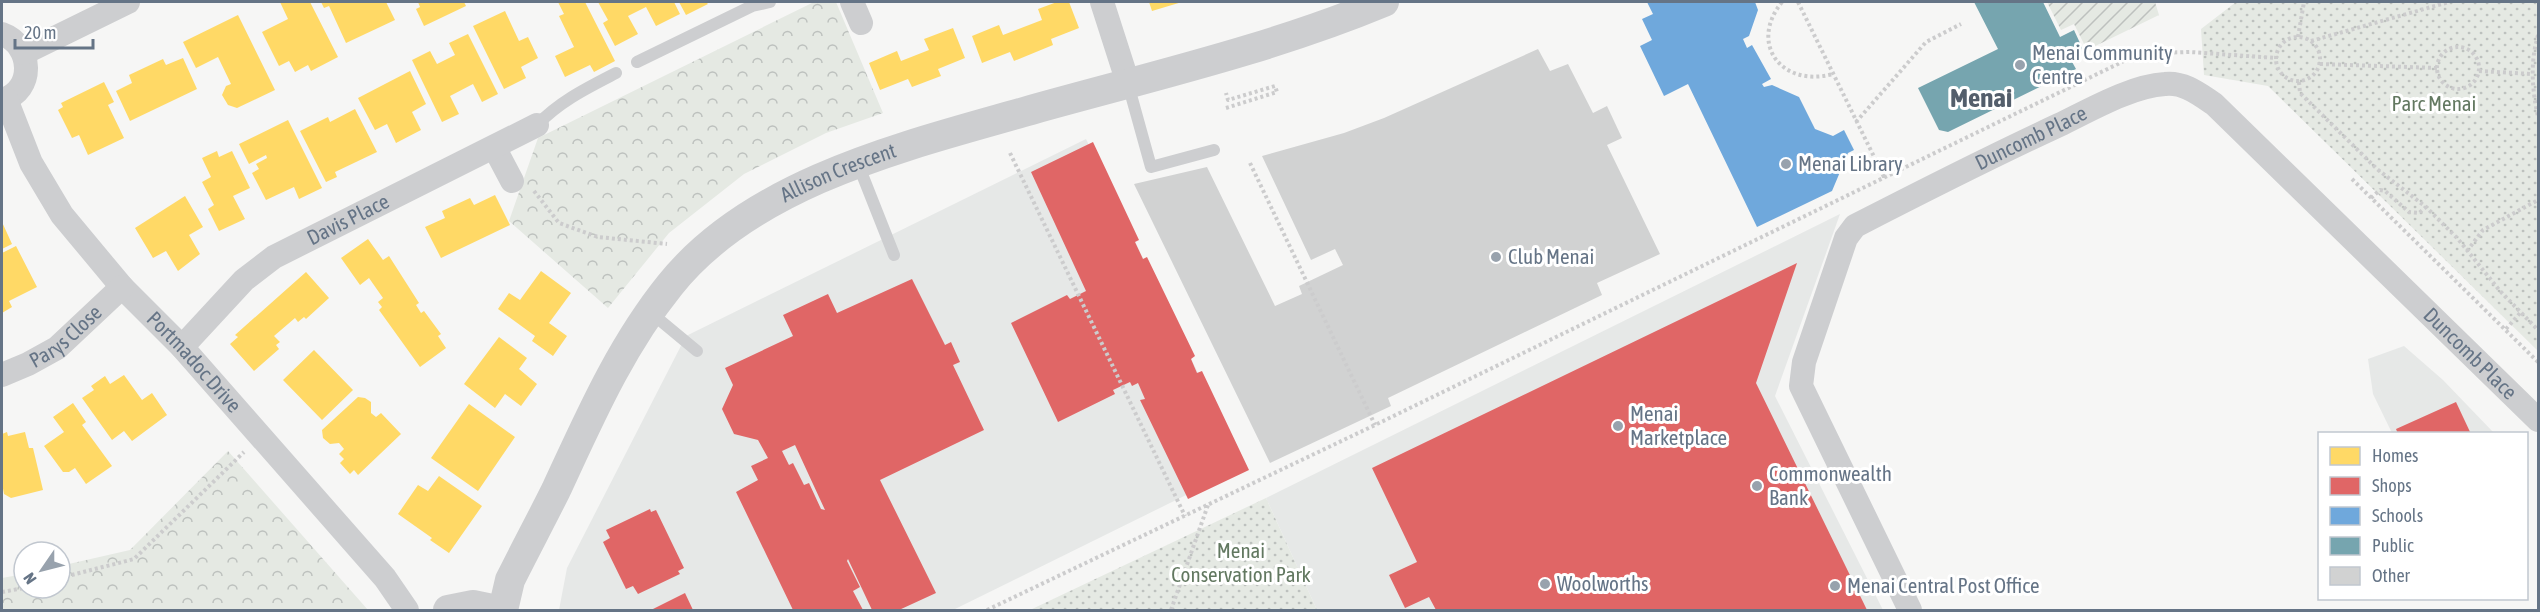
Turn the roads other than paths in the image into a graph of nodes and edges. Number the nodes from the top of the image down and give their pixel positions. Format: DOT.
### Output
graph roads {
  1 [pos="128,2"];
  2 [pos="770,2"];
  3 [pos="1102,2"];
  4 [pos="1384,2"];
  5 [pos="2,34"];
  6 [pos="24,53"];
  7 [pos="637,62"];
  8 [pos="615,73"];
  9 [pos="1128,83"];
  10 [pos="4,100"];
  11 [pos="537,125"];
  12 [pos="494,147"];
  13 [pos="1215,150"];
  14 [pos="858,164"];
  15 [pos="512,180"];
  16 [pos="894,255"];
  17 [pos="122,287"];
  18 [pos="650,312"];
  19 [pos="182,347"];
  20 [pos="697,351"];
  21 [pos="2,375"];
  22 [pos="2538,420"];
  23 [pos="407,610"];
  24 [pos="448,610"];
  25 [pos="496,610"];
  26 [pos="503,610"];
  27 [pos="1910,610"];
  1 -- 6 [label="street"];
  2 -- 7 [label="lane"];
  3 -- 9 [label="street"];
  4 -- 9 [label="street, Allison Crescent"];
  5 -- 6 [label="street"];
  6 -- 10 [label="street"];
  8 -- 11 [label="lane"];
  9 -- 13 [label="lane"];
  9 -- 14 [label="street, Allison Crescent"];
  10 -- 17 [label="street, Portmadoc Drive"];
  11 -- 12 [label="street, Davis Place"];
  12 -- 15 [label="street"];
  12 -- 19 [label="street, Davis Place"];
  14 -- 16 [label="lane"];
  14 -- 18 [label="street, Allison Crescent"];
  17 -- 19 [label="street, Portmadoc Drive"];
  17 -- 21 [label="street, Parys Close"];
  18 -- 20 [label="lane"];
  18 -- 26 [label="street, Allison Crescent"];
  19 -- 23 [label="street, Portmadoc Drive"];
  22 -- 27 [label="street, Duncomb Place"];
  24 -- 25 [label="street"];
}
